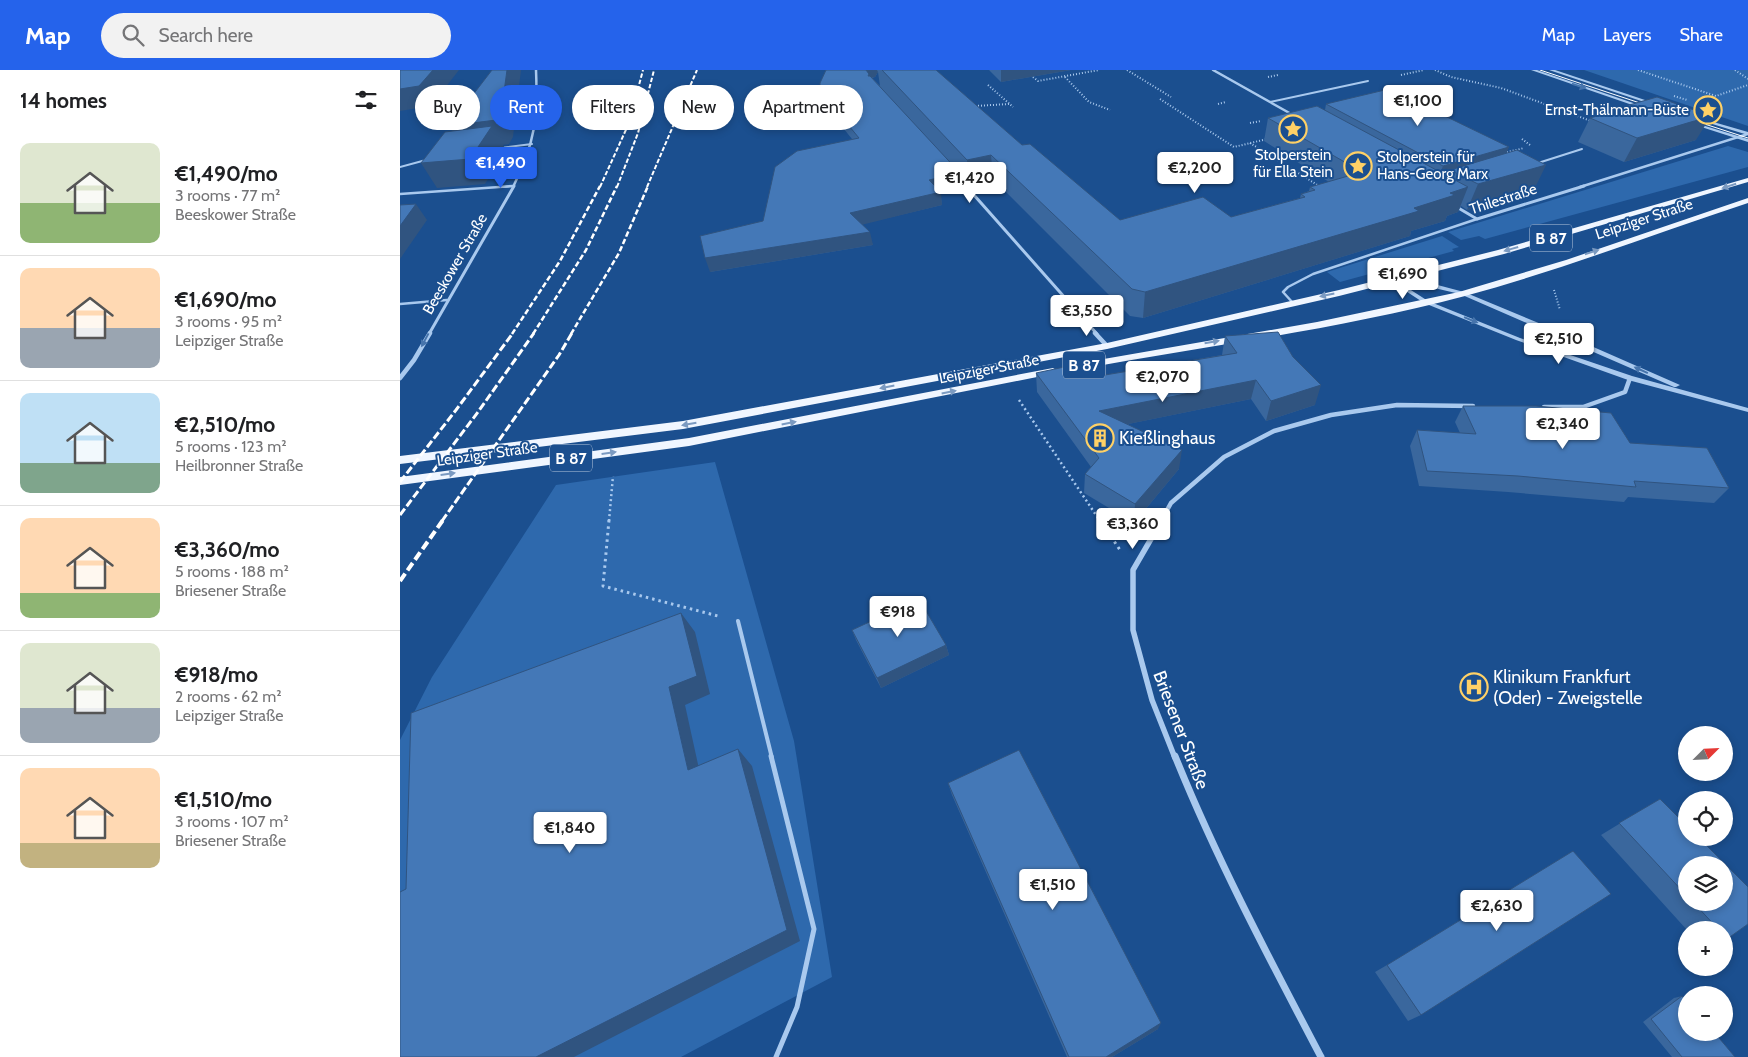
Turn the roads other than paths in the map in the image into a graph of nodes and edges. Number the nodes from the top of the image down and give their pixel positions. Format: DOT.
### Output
graph roads {
  1 [pos="536,70"];
  2 [pos="1213,70"];
  3 [pos="1533,70"];
  4 [pos="1551,70"];
  5 [pos="1368,81"];
  6 [pos="1270,102"];
  7 [pos="1662,106"];
  8 [pos="1653,110"];
  9 [pos="1689,115"];
  10 [pos="1296,117"];
  11 [pos="1690,122"];
  12 [pos="1748,134"];
  13 [pos="1737,137"];
  14 [pos="1748,141"];
  15 [pos="532,144"];
  16 [pos="495,149"];
  17 [pos="1582,149"];
  18 [pos="428,160"];
  19 [pos="1531,165"];
  20 [pos="400,167"];
  21 [pos="951,170"];
  22 [pos="1748,180"];
  23 [pos="513,186"];
  24 [pos="400,194"];
  25 [pos="1748,200"];
  26 [pos="1448,202"];
  27 [pos="1477,219"];
  28 [pos="1392,280"];
  29 [pos="1462,293"];
  30 [pos="447,300"];
  31 [pos="1426,302"];
  32 [pos="1293,303"];
  33 [pos="400,304"];
  34 [pos="1107,346"];
  35 [pos="400,378"];
  36 [pos="1630,378"];
  37 [pos="1702,397"];
  38 [pos="1477,406"];
  39 [pos="1541,407"];
  40 [pos="1748,410"];
  41 [pos="400,460"];
  42 [pos="400,481"];
  43 [pos="738,621"];
  44 [pos="776,1057"];
  45 [pos="1321,1057"];
  1 -- 15 [label="street, Beeskower Straße"];
  2 -- 6 [label="street"];
  3 -- 8 [label="street, one-way"];
  4 -- 7 [label="street"];
  5 -- 6 [label="lane"];
  6 -- 10 [label="street"];
  9 -- 12 [label="street"];
  11 -- 13 [label="street"];
  12 -- 13 [label="street, Thilestraße"];
  13 -- 14 [label="street"];
  13 -- 27 [label="street, Thilestraße"];
  15 -- 16 [label="lane"];
  15 -- 23 [label="street, Beeskower Straße"];
  17 -- 19 [label="lane"];
  18 -- 20 [label="lane"];
  21 -- 34 [label="street"];
  22 -- 28 [label="main road, Leipziger Straße / B 87, one-way"];
  23 -- 24 [label="lane"];
  23 -- 30 [label="street, Beeskower Straße"];
  29 -- 25 [label="main road, Leipziger Straße / B 87, one-way"];
  26 -- 27 [label="street"];
  27 -- 32 [label="lane, Thilestraße"];
  28 -- 29 [label="street"];
  28 -- 31 [label="street"];
  28 -- 32 [label="main road, Leipziger Straße / B 87, one-way"];
  29 -- 31 [label="main road, Leipziger Straße / B 87"];
  37 -- 29 [label="street, one-way"];
  30 -- 33 [label="lane"];
  30 -- 35 [label="street, Beeskower Straße, one-way"];
  31 -- 36 [label="street, one-way"];
  42 -- 31 [label="main road, Leipziger Straße / B 87, one-way"];
  32 -- 34 [label="main road, Leipziger Straße / B 87"];
  34 -- 41 [label="main road, Leipziger Straße / B 87, one-way"];
  36 -- 37 [label="street"];
  36 -- 39 [label="street"];
  37 -- 40 [label="street"];
  38 -- 45 [label="street, Briesener Straße"];
  43 -- 44 [label="lane"];
}
